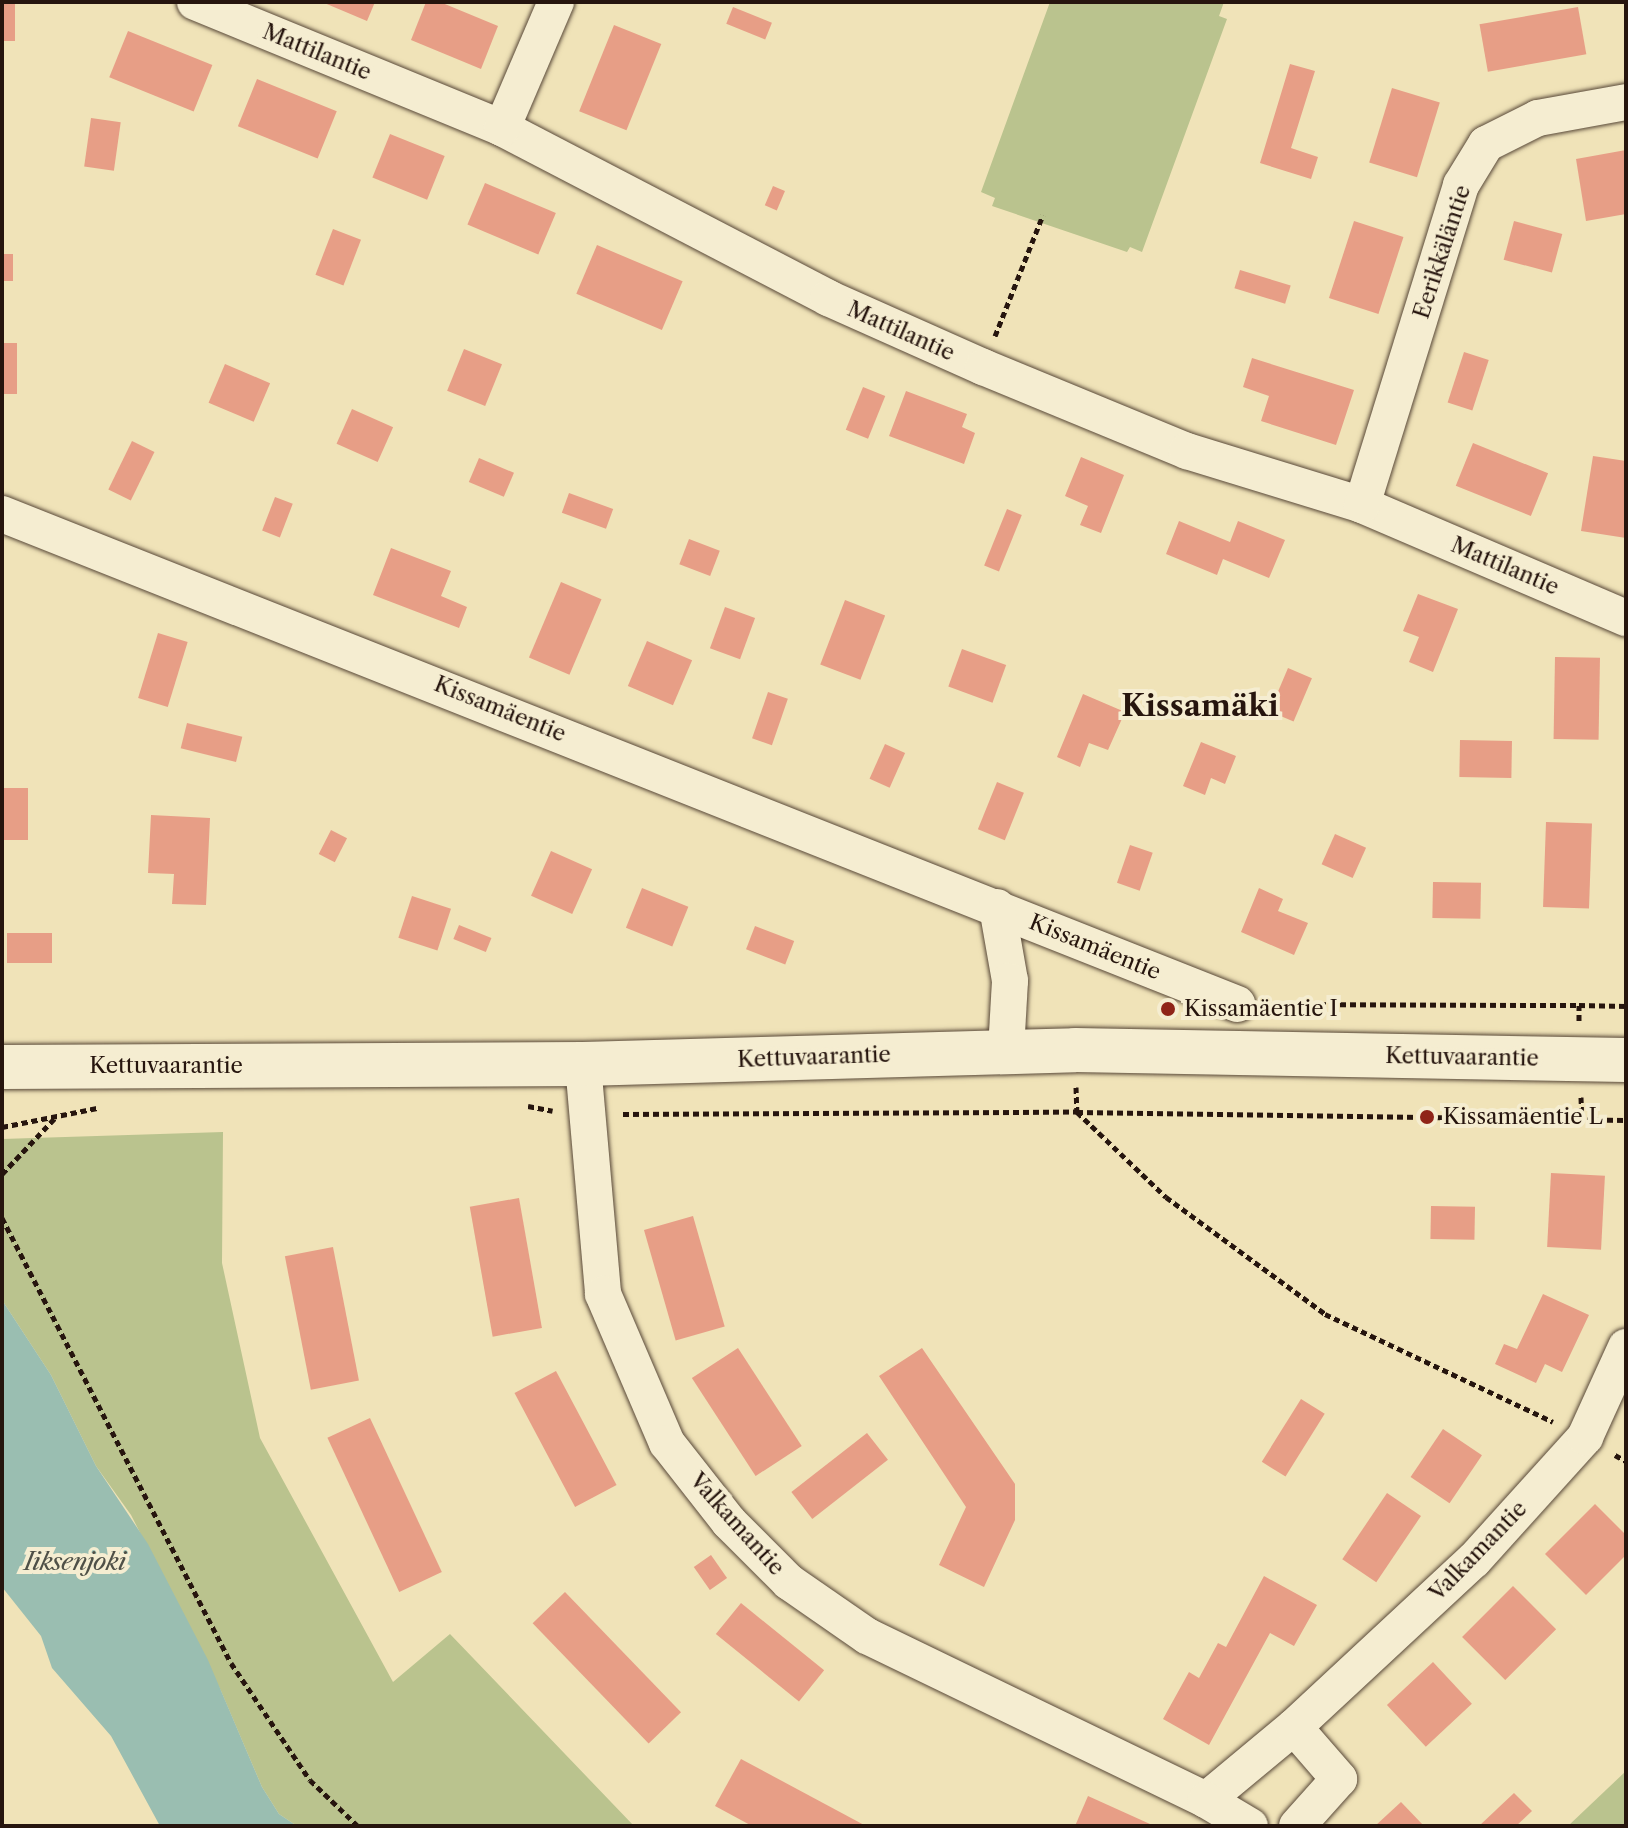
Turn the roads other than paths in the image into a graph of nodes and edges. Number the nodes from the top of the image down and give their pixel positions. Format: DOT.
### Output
graph roads {
  1 [pos="195,2"];
  2 [pos="556,2"];
  3 [pos="1626,102"];
  4 [pos="502,128"];
  5 [pos="1362,505"];
  6 [pos="2,514"];
  7 [pos="1626,618"];
  8 [pos="997,907"];
  9 [pos="1237,1004"];
  10 [pos="1006,1051"];
  11 [pos="1626,1060"];
  12 [pos="583,1064"];
  13 [pos="2,1067"];
  14 [pos="1626,1347"];
  15 [pos="1294,1727"];
  16 [pos="1206,1800"];
  17 [pos="1250,1826"];
  18 [pos="1297,1826"];
  1 -- 4 [label="street, Mattilantie"];
  2 -- 4 [label="street"];
  3 -- 5 [label="street, Eerikkäläntie"];
  4 -- 5 [label="street, Mattilantie"];
  5 -- 7 [label="street, Mattilantie"];
  6 -- 8 [label="street, Kissamäentie"];
  8 -- 9 [label="street, Kissamäentie"];
  8 -- 10 [label="street, Kissamäentie"];
  10 -- 11 [label="street, Kettuvaarantie"];
  10 -- 12 [label="street, Kettuvaarantie"];
  12 -- 13 [label="street, Kettuvaarantie"];
  12 -- 16 [label="street, Valkamantie"];
  14 -- 15 [label="street, Valkamantie"];
  15 -- 16 [label="street, Valkamantie"];
  15 -- 18 [label="street"];
  16 -- 17 [label="street, Valkamantie"];
}
